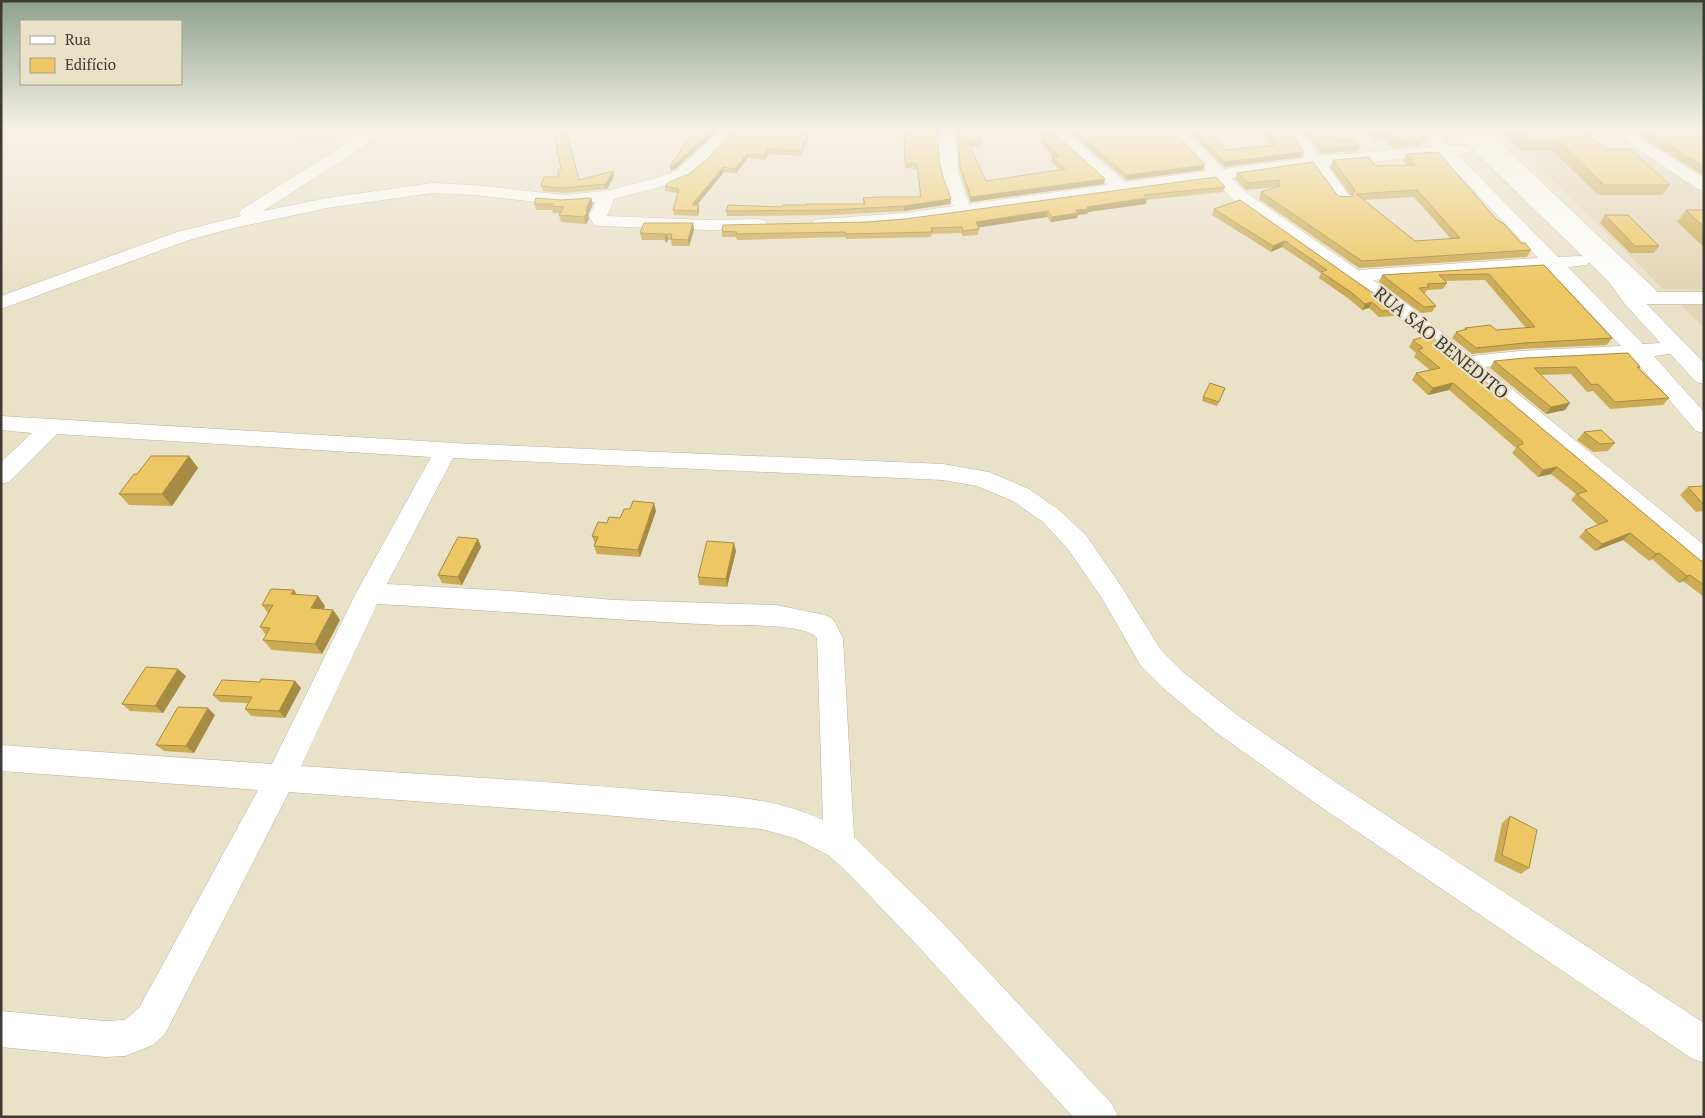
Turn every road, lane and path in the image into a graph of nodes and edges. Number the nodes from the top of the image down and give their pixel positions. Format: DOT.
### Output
graph roads {
  1 [pos="299,182"];
  2 [pos="660,182"];
  3 [pos="951,182"];
  4 [pos="1114,182"];
  5 [pos="1159,182"];
  6 [pos="1225,182"];
  7 [pos="1331,182"];
  8 [pos="1484,182"];
  9 [pos="1493,182"];
  10 [pos="1516,182"];
  11 [pos="1532,182"];
  12 [pos="1120,187"];
  13 [pos="607,196"];
  14 [pos="1343,198"];
  15 [pos="963,210"];
  16 [pos="228,224"];
  17 [pos="777,224"];
  18 [pos="806,224"];
  19 [pos="1582,261"];
  20 [pos="1553,263"];
  21 [pos="1357,276"];
  22 [pos="1653,298"];
  23 [pos="1704,298"];
  24 [pos="1631,299"];
  25 [pos="1,304"];
  26 [pos="1676,348"];
  27 [pos="1638,351"];
  28 [pos="1466,363"];
  29 [pos="1704,376"];
  30 [pos="1,423"];
  31 [pos="52,426"];
  32 [pos="1704,426"];
  33 [pos="446,451"];
  34 [pos="1,476"];
  35 [pos="1704,560"];
  36 [pos="369,593"];
  37 [pos="1,758"];
  38 [pos="280,779"];
  39 [pos="839,844"];
  40 [pos="1,1029"];
  41 [pos="1704,1045"];
  42 [pos="1099,1117"];
  1 -- 16 [label="street"];
  2 -- 13 [label="street"];
  3 -- 15 [label="street"];
  4 -- 12 [label="street"];
  5 -- 12 [label="street"];
  6 -- 21 [label="street, RUA SÃO BENEDITO"];
  7 -- 14 [label="street"];
  8 -- 20 [label="street"];
  9 -- 19 [label="main road"];
  10 -- 24 [label="main road"];
  11 -- 22 [label="street"];
  12 -- 15 [label="street"];
  13 -- 16 [label="street"];
  13 -- 17 [label="street"];
  15 -- 18 [label="street"];
  16 -- 25 [label="street"];
  19 -- 20 [label="street"];
  19 -- 24 [label="main road"];
  20 -- 21 [label="street"];
  20 -- 27 [label="street"];
  21 -- 28 [label="street, RUA SÃO BENEDITO"];
  22 -- 23 [label="street"];
  22 -- 24 [label="street"];
  24 -- 26 [label="main road"];
  26 -- 27 [label="street"];
  26 -- 29 [label="main road"];
  27 -- 28 [label="street"];
  27 -- 32 [label="street"];
  28 -- 35 [label="street, RUA SÃO BENEDITO"];
  30 -- 31 [label="street"];
  31 -- 33 [label="street"];
  31 -- 34 [label="street"];
  33 -- 36 [label="street"];
  33 -- 41 [label="street"];
  36 -- 38 [label="street"];
  36 -- 39 [label="street"];
  37 -- 38 [label="street"];
  38 -- 39 [label="street"];
  38 -- 40 [label="street"];
  39 -- 42 [label="street"];
}
